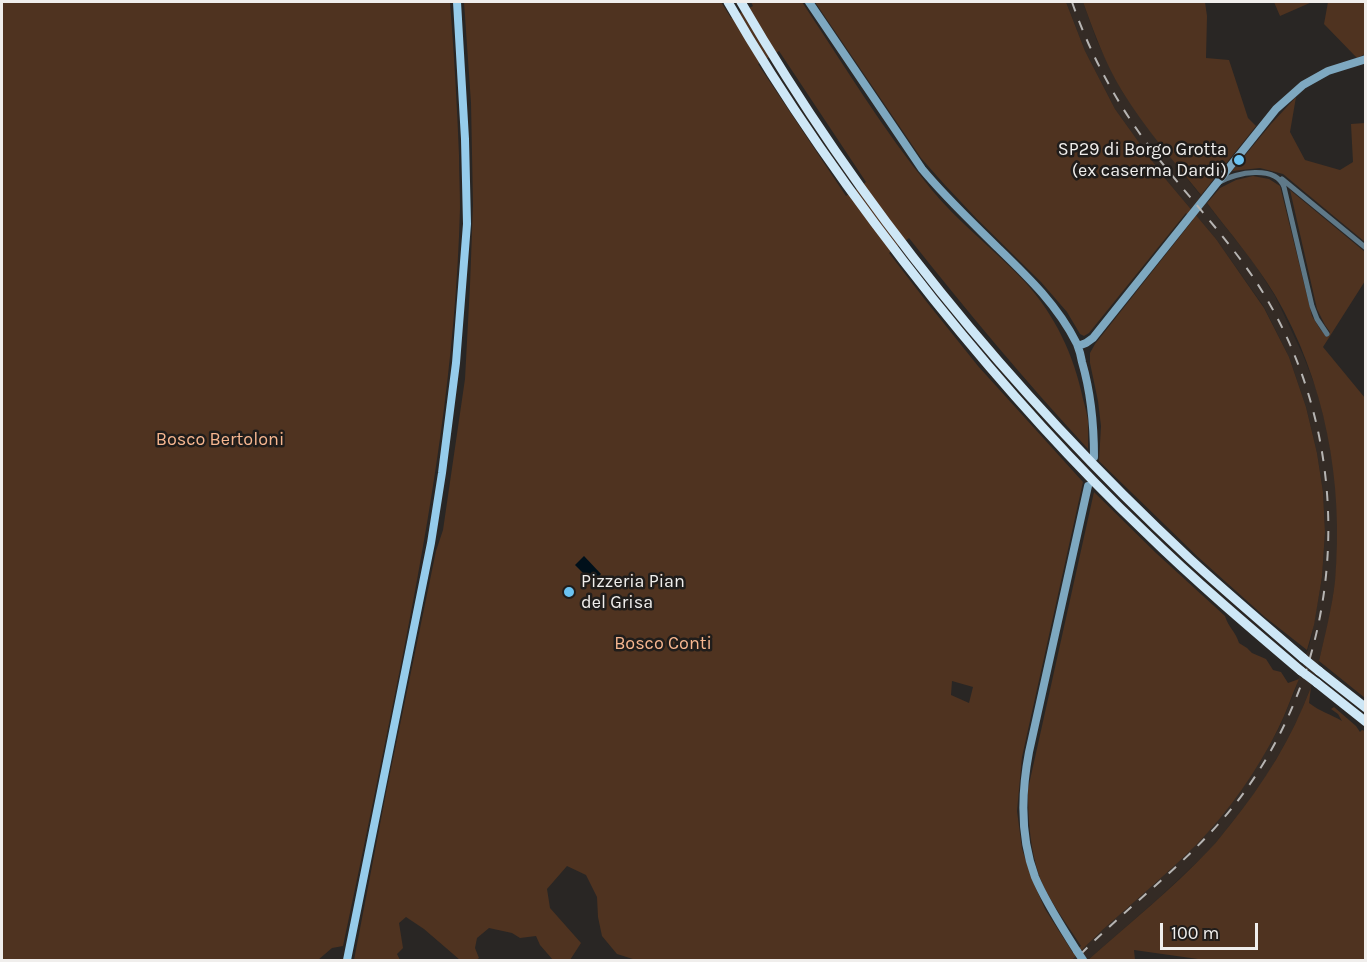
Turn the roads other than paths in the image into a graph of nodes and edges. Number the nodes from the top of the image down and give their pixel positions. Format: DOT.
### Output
graph roads {
  1 [pos="457,2"];
  2 [pos="728,2"];
  3 [pos="809,2"];
  4 [pos="744,5"];
  5 [pos="1365,59"];
  6 [pos="1277,177"];
  7 [pos="1219,182"];
  8 [pos="1365,248"];
  9 [pos="1327,334"];
  10 [pos="1078,346"];
  11 [pos="1094,457"];
  12 [pos="1088,486"];
  13 [pos="1365,708"];
  14 [pos="1365,722"];
  15 [pos="346,960"];
  16 [pos="1083,960"];
  1 -- 15 [label="main road"];
  2 -- 14 [label="highway, bridge"];
  3 -- 10 [label="main road"];
  4 -- 13 [label="highway, bridge"];
  5 -- 7 [label="main road"];
  6 -- 7 [label="street"];
  6 -- 8 [label="street"];
  6 -- 9 [label="street"];
  7 -- 10 [label="main road"];
  10 -- 11 [label="main road"];
  12 -- 16 [label="main road, bridge"];
}
